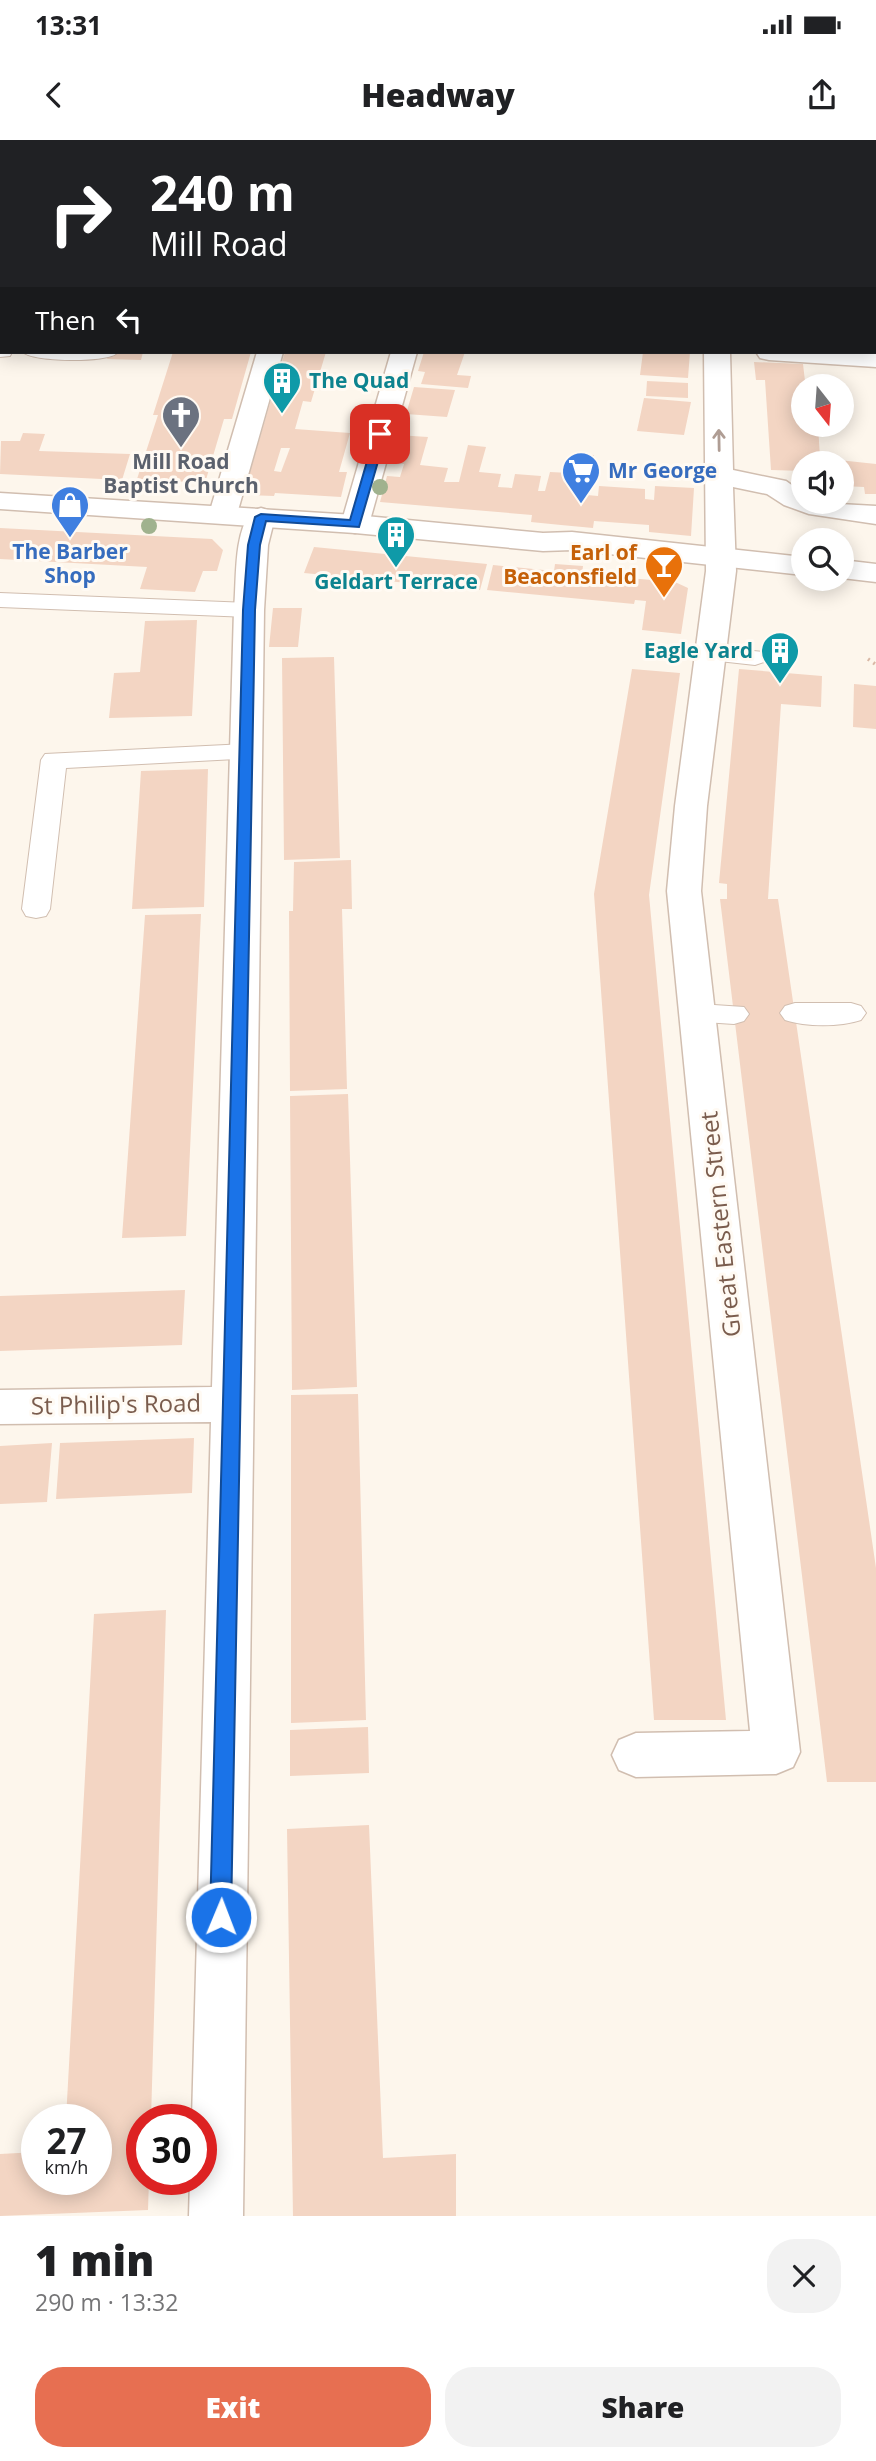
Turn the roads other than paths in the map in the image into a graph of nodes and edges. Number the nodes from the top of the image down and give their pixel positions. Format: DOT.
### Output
graph roads {
  1 [pos="270,354"];
  2 [pos="403,354"];
  3 [pos="717,354"];
  4 [pos="800,354"];
  5 [pos="876,359"];
  6 [pos="720,476"];
  7 [pos="0,501"];
  8 [pos="242,516"];
  9 [pos="861,517"];
  10 [pos="355,524"];
  11 [pos="721,557"];
  12 [pos="791,565"];
  13 [pos="854,570"];
  14 [pos="876,573"];
  15 [pos="0,600"];
  16 [pos="249,610"];
  17 [pos="710,654"];
  18 [pos="755,657"];
  19 [pos="246,752"];
  20 [pos="36,909"];
  21 [pos="795,1013"];
  22 [pos="851,1013"];
  23 [pos="233,1404"];
  24 [pos="0,1407"];
  25 [pos="636,1755"];
  26 [pos="216,2216"];
  1 -- 8 [label="street"];
  2 -- 10 [label="street"];
  6 -- 3 [label="street, Great Eastern Street, one-way"];
  4 -- 5 [label="street"];
  6 -- 9 [label="street"];
  6 -- 11 [label="street, Great Eastern Street"];
  7 -- 8 [label="street"];
  8 -- 10 [label="street"];
  8 -- 16 [label="street"];
  10 -- 11 [label="street"];
  11 -- 12 [label="street"];
  11 -- 17 [label="street, Great Eastern Street"];
  13 -- 14 [label="street"];
  15 -- 16 [label="lane"];
  16 -- 19 [label="street"];
  17 -- 18 [label="lane"];
  17 -- 25 [label="street, Great Eastern Street"];
  19 -- 20 [label="lane"];
  19 -- 23 [label="street"];
  21 -- 22 [label="lane"];
  23 -- 24 [label="street, St Philip's Road"];
  23 -- 26 [label="street"];
}
